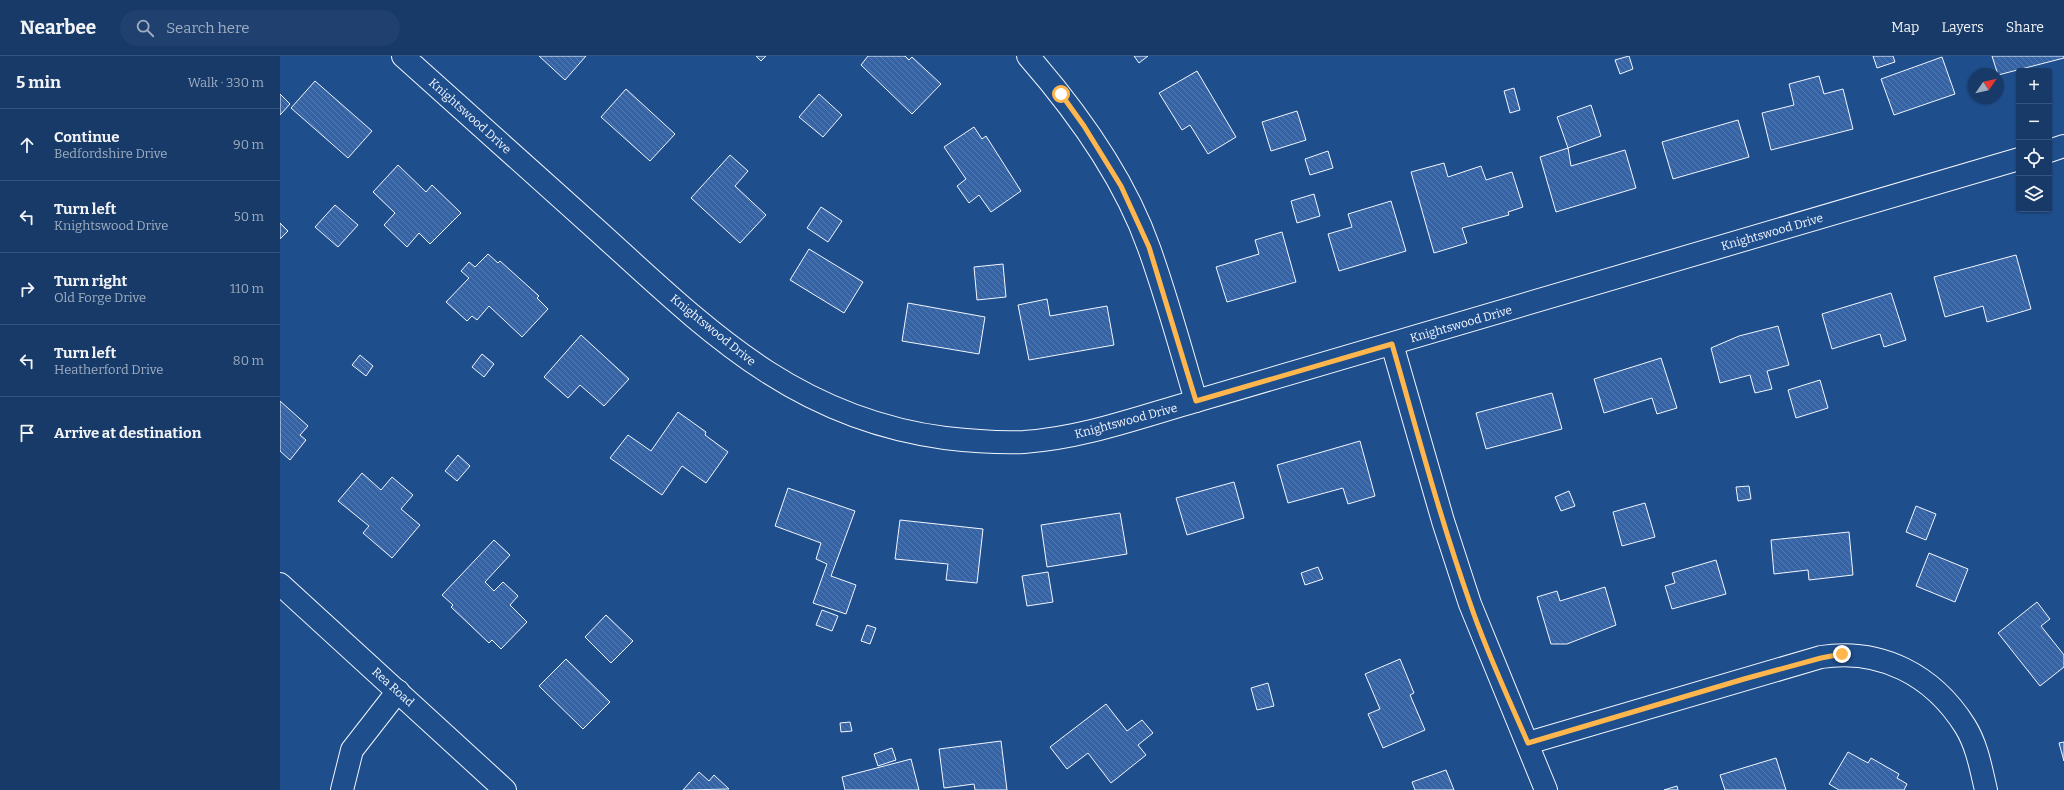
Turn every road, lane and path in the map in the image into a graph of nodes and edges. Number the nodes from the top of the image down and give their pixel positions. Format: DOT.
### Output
graph roads {
  1 [pos="404,56"];
  2 [pos="1028,56"];
  3 [pos="2064,146"];
  4 [pos="2052,150"];
  5 [pos="2016,161"];
  6 [pos="1392,344"];
  7 [pos="1196,401"];
  8 [pos="280,584"];
  9 [pos="398,691"];
  10 [pos="1528,743"];
  11 [pos="342,790"];
  12 [pos="505,790"];
  13 [pos="1546,790"];
  14 [pos="1986,790"];
  1 -- 7 [label="street, Knightswood Drive"];
  2 -- 7 [label="street"];
  3 -- 4 [label="street"];
  5 -- 6 [label="street, Knightswood Drive"];
  6 -- 7 [label="street, Knightswood Drive"];
  6 -- 10 [label="street"];
  8 -- 9 [label="street, Rea Road"];
  9 -- 11 [label="street"];
  9 -- 12 [label="street, Rea Road"];
  10 -- 13 [label="street"];
  10 -- 14 [label="street"];
}
